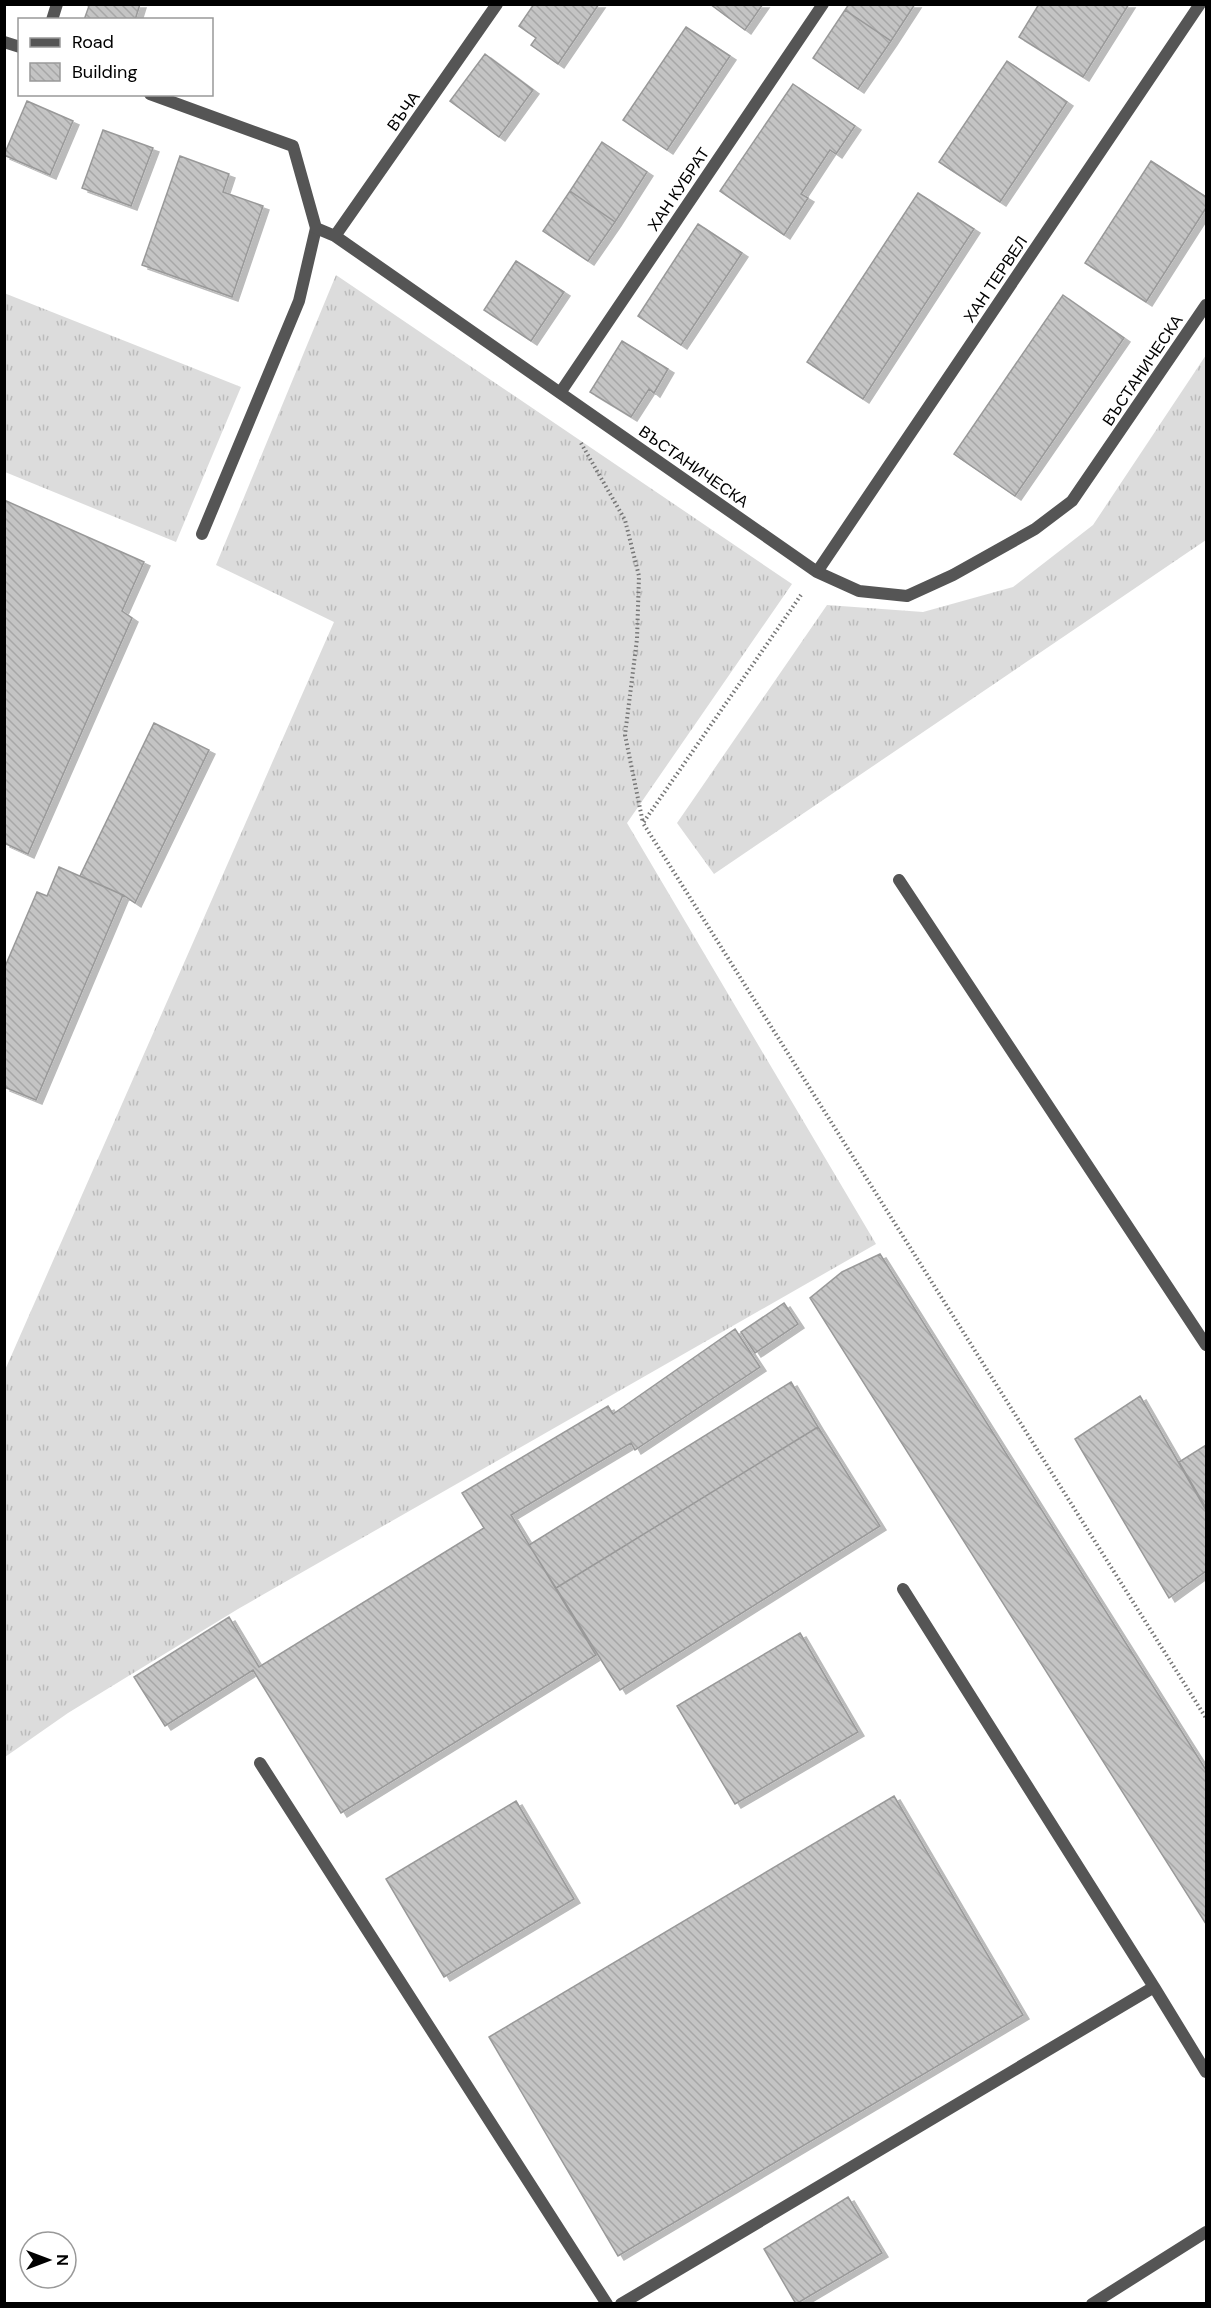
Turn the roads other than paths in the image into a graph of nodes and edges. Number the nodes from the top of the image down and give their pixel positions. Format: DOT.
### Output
graph roads {
  1 [pos="497,4"];
  2 [pos="823,4"];
  3 [pos="1200,4"];
  4 [pos="156,96"];
  5 [pos="316,228"];
  6 [pos="335,236"];
  7 [pos="1206,305"];
  8 [pos="560,393"];
  9 [pos="202,534"];
  10 [pos="817,572"];
  11 [pos="898,879"];
  12 [pos="1206,1345"];
  13 [pos="903,1589"];
  14 [pos="260,1763"];
  15 [pos="1154,1988"];
  16 [pos="1206,2072"];
  17 [pos="1206,2232"];
  18 [pos="607,2304"];
  19 [pos="621,2304"];
  20 [pos="1092,2304"];
  1 -- 6 [label="street, ВЪЧА"];
  2 -- 8 [label="street, ХАН КУБРАТ"];
  3 -- 10 [label="street, ХАН ТЕРВЕЛ"];
  4 -- 5 [label="street"];
  5 -- 6 [label="street, ВЪСТАНИЧЕСКА"];
  5 -- 9 [label="street"];
  6 -- 8 [label="street, ВЪСТАНИЧЕСКА"];
  7 -- 10 [label="street, ВЪСТАНИЧЕСКА"];
  8 -- 10 [label="street, ВЪСТАНИЧЕСКА"];
  11 -- 12 [label="street"];
  13 -- 15 [label="street"];
  14 -- 18 [label="street"];
  15 -- 16 [label="street"];
  15 -- 19 [label="street"];
  17 -- 20 [label="street"];
}
